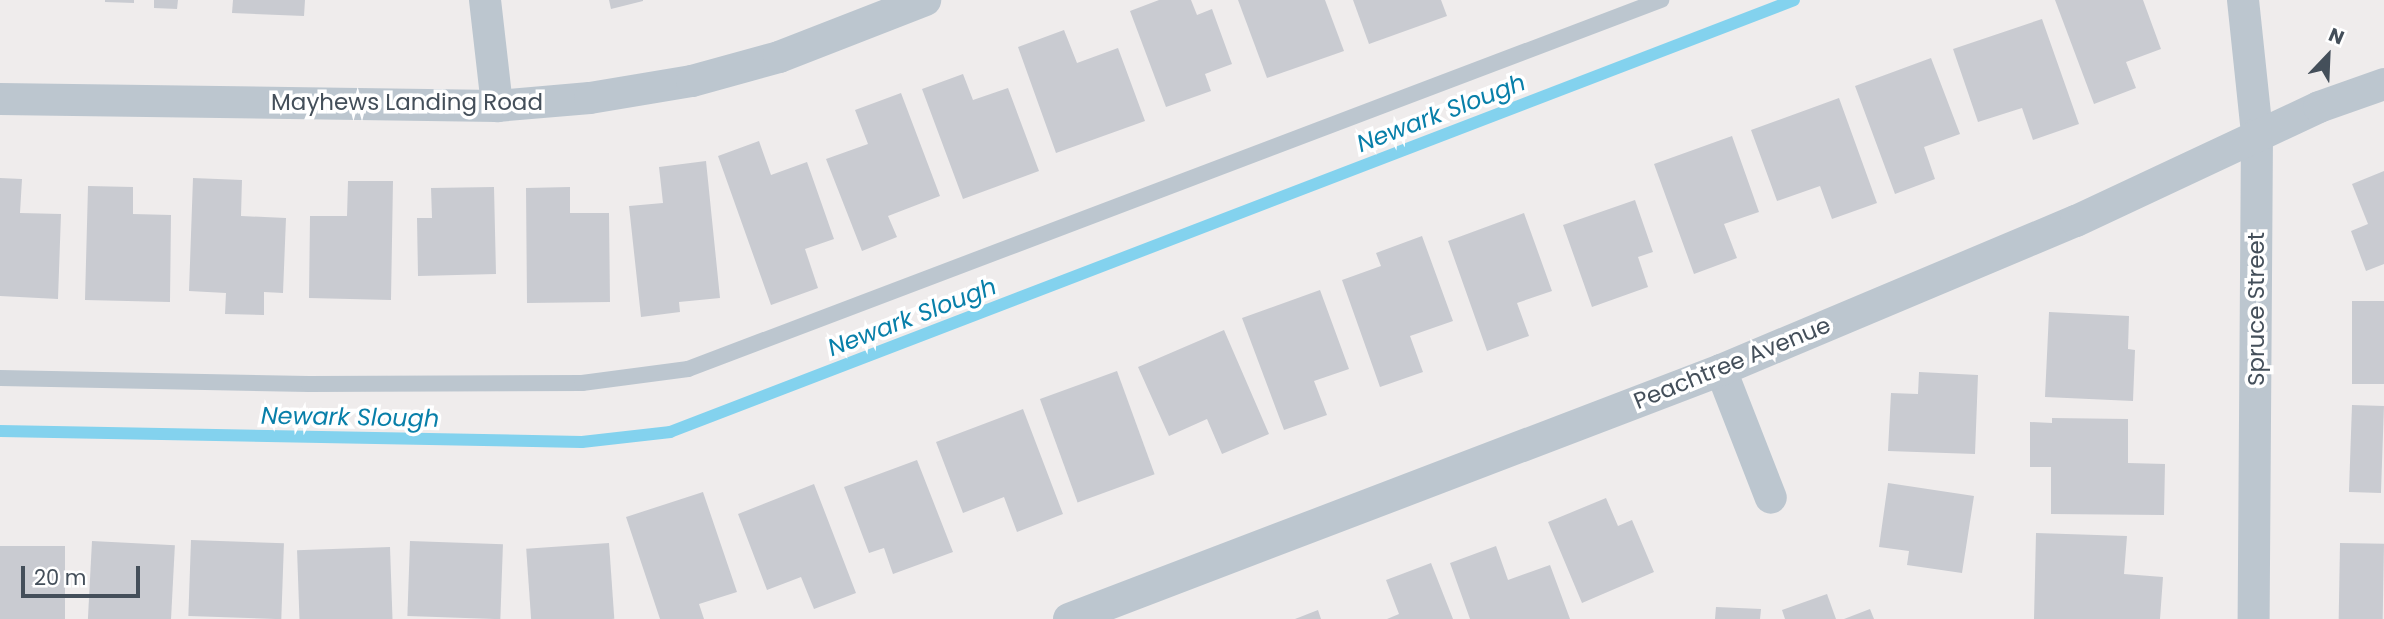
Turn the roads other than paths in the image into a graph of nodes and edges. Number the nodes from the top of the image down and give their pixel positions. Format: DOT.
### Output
graph roads {
  1 [pos="485,0"];
  2 [pos="925,0"];
  3 [pos="1661,0"];
  4 [pos="2243,0"];
  5 [pos="2384,84"];
  6 [pos="0,99"];
  7 [pos="497,106"];
  8 [pos="2257,134"];
  9 [pos="1721,370"];
  10 [pos="0,377"];
  11 [pos="1771,498"];
  12 [pos="1069,619"];
  13 [pos="2255,619"];
  1 -- 7 [label="street"];
  2 -- 7 [label="street, Mayhews Landing Road"];
  3 -- 10 [label="lane"];
  4 -- 8 [label="street, Spruce Street"];
  5 -- 8 [label="street, Peachtree Avenue"];
  6 -- 7 [label="street, Mayhews Landing Road"];
  8 -- 9 [label="street, Peachtree Avenue"];
  8 -- 13 [label="street, Spruce Street"];
  9 -- 11 [label="street"];
  9 -- 12 [label="street, Peachtree Avenue"];
}
